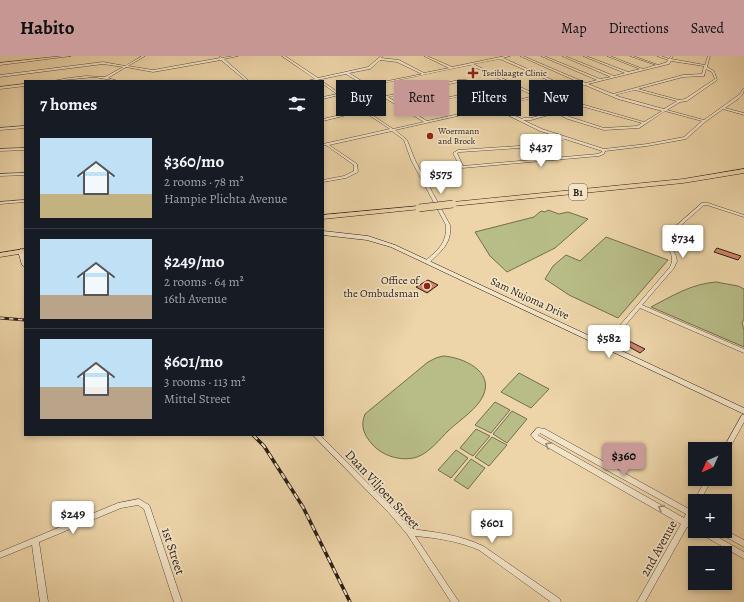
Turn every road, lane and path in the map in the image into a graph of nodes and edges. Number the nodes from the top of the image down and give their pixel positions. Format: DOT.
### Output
graph roads {
  1 [pos="70,56"];
  2 [pos="144,56"];
  3 [pos="219,56"];
  4 [pos="237,56"];
  5 [pos="283,56"];
  6 [pos="382,56"];
  7 [pos="425,56"];
  8 [pos="494,56"];
  9 [pos="509,56"];
  10 [pos="521,56"];
  11 [pos="542,56"];
  12 [pos="563,56"];
  13 [pos="584,56"];
  14 [pos="608,56"];
  15 [pos="631,56"];
  16 [pos="658,56"];
  17 [pos="672,56"];
  18 [pos="708,56"];
  19 [pos="55,57"];
  20 [pos="501,58"];
  21 [pos="222,59"];
  22 [pos="380,60"];
  23 [pos="671,60"];
  24 [pos="0,64"];
  25 [pos="470,64"];
  26 [pos="125,66"];
  27 [pos="658,66"];
  28 [pos="706,67"];
  29 [pos="56,68"];
  30 [pos="451,68"];
  31 [pos="643,69"];
  32 [pos="348,73"];
  33 [pos="628,73"];
  34 [pos="424,74"];
  35 [pos="0,76"];
  36 [pos="614,76"];
  37 [pos="105,78"];
  38 [pos="62,80"];
  39 [pos="113,80"];
  40 [pos="247,80"];
  41 [pos="318,80"];
  42 [pos="359,80"];
  43 [pos="504,80"];
  44 [pos="550,80"];
  45 [pos="600,80"];
  46 [pos="457,81"];
  47 [pos="386,82"];
  48 [pos="585,83"];
  49 [pos="324,84"];
  50 [pos="24,85"];
  51 [pos="0,88"];
  52 [pos="634,89"];
  53 [pos="744,90"];
  54 [pos="336,92"];
  55 [pos="336,95"];
  56 [pos="612,95"];
  57 [pos="386,97"];
  58 [pos="324,98"];
  59 [pos="679,101"];
  60 [pos="394,102"];
  61 [pos="583,105"];
  62 [pos="722,108"];
  63 [pos="662,110"];
  64 [pos="744,114"];
  65 [pos="457,115"];
  66 [pos="339,116"];
  67 [pos="372,116"];
  68 [pos="417,116"];
  69 [pos="514,116"];
  70 [pos="542,116"];
  71 [pos="565,116"];
  72 [pos="518,118"];
  73 [pos="324,120"];
  74 [pos="704,121"];
  75 [pos="426,122"];
  76 [pos="645,123"];
  77 [pos="24,127"];
  78 [pos="0,129"];
  79 [pos="392,129"];
  80 [pos="564,138"];
  81 [pos="324,144"];
  82 [pos="24,149"];
  83 [pos="0,150"];
  84 [pos="604,150"];
  85 [pos="744,171"];
  86 [pos="24,174"];
  87 [pos="0,175"];
  88 [pos="324,181"];
  89 [pos="24,201"];
  90 [pos="0,203"];
  91 [pos="744,216"];
  92 [pos="324,217"];
  93 [pos="324,233"];
  94 [pos="23,253"];
  95 [pos="0,256"];
  96 [pos="427,262"];
  97 [pos="640,306"];
  98 [pos="605,346"];
  99 [pos="744,351"];
  100 [pos="744,411"];
  101 [pos="744,417"];
  102 [pos="317,436"];
  103 [pos="730,442"];
  104 [pos="688,512"];
  105 [pos="686,522"];
  106 [pos="409,532"];
  107 [pos="732,537"];
  108 [pos="713,538"];
  109 [pos="34,541"];
  110 [pos="744,544"];
  111 [pos="0,555"];
  112 [pos="744,556"];
  113 [pos="44,602"];
  114 [pos="178,602"];
  115 [pos="456,602"];
  116 [pos="557,602"];
  117 [pos="641,602"];
  1 -- 19 [label="street"];
  2 -- 26 [label="street"];
  3 -- 21 [label="street"];
  4 -- 21 [label="street"];
  5 -- 41 [label="street"];
  6 -- 22 [label="street"];
  7 -- 30 [label="street"];
  8 -- 20 [label="street"];
  9 -- 20 [label="street"];
  10 -- 48 [label="street"];
  11 -- 45 [label="street"];
  12 -- 36 [label="street"];
  13 -- 33 [label="street"];
  14 -- 31 [label="street"];
  15 -- 27 [label="street"];
  16 -- 23 [label="street"];
  17 -- 23 [label="street"];
  18 -- 28 [label="street"];
  19 -- 24 [label="street"];
  19 -- 29 [label="street"];
  20 -- 25 [label="street"];
  20 -- 44 [label="street"];
  21 -- 26 [label="street"];
  21 -- 40 [label="street"];
  22 -- 32 [label="street"];
  22 -- 34 [label="street"];
  23 -- 27 [label="street"];
  23 -- 28 [label="street"];
  25 -- 30 [label="street"];
  25 -- 43 [label="street"];
  26 -- 29 [label="street"];
  26 -- 37 [label="street"];
  27 -- 31 [label="street"];
  28 -- 52 [label="street"];
  28 -- 59 [label="street"];
  29 -- 35 [label="street"];
  30 -- 34 [label="street"];
  31 -- 33 [label="street"];
  32 -- 41 [label="street"];
  32 -- 42 [label="street"];
  33 -- 36 [label="street"];
  34 -- 47 [label="street"];
  36 -- 45 [label="street"];
  37 -- 38 [label="street"];
  37 -- 39 [label="street"];
  45 -- 48 [label="street"];
  46 -- 57 [label="street"];
  48 -- 56 [label="street"];
  49 -- 54 [label="street"];
  50 -- 51 [label="street"];
  52 -- 56 [label="street"];
  52 -- 59 [label="street"];
  53 -- 62 [label="street"];
  55 -- 58 [label="street"];
  56 -- 63 [label="street"];
  57 -- 60 [label="street"];
  59 -- 63 [label="street"];
  61 -- 76 [label="street"];
  62 -- 64 [label="street"];
  62 -- 74 [label="street"];
  63 -- 74 [label="street"];
  63 -- 76 [label="street"];
  65 -- 75 [label="street"];
  66 -- 73 [label="street"];
  67 -- 79 [label="street"];
  68 -- 75 [label="street"];
  69 -- 72 [label="street"];
  70 -- 72 [label="street"];
  71 -- 76 [label="street"];
  72 -- 80 [label="street"];
  74 -- 84 [label="street"];
  75 -- 79 [label="street"];
  77 -- 78 [label="street"];
  79 -- 81 [label="street"];
  79 -- 96 [label="street"];
  80 -- 84 [label="street"];
  80 -- 84 [label="street"];
  81 -- 88 [label="street"];
  82 -- 83 [label="street"];
  85 -- 92 [label="highway, B1, bridge"];
  86 -- 87 [label="street"];
  89 -- 90 [label="street"];
  91 -- 97 [label="street"];
  93 -- 96 [label="main road, Sam Nujoma Drive"];
  94 -- 95 [label="highway"];
  96 -- 98 [label="main road, Sam Nujoma Drive"];
  97 -- 98 [label="street"];
  97 -- 99 [label="street"];
  98 -- 100 [label="main road, Sam Nujoma Drive"];
  101 -- 103 [label="street"];
  102 -- 106 [label="street, Daan Viljoen Street"];
  105 -- 104 [label="street, one-way"];
  105 -- 117 [label="street, 2nd Avenue"];
  106 -- 115 [label="street, Daan Viljoen Street"];
  106 -- 116 [label="street"];
  107 -- 110 [label="street"];
  108 -- 112 [label="street"];
  109 -- 111 [label="street"];
  109 -- 113 [label="street"];
  109 -- 114 [label="street, 1st Street"];
}
